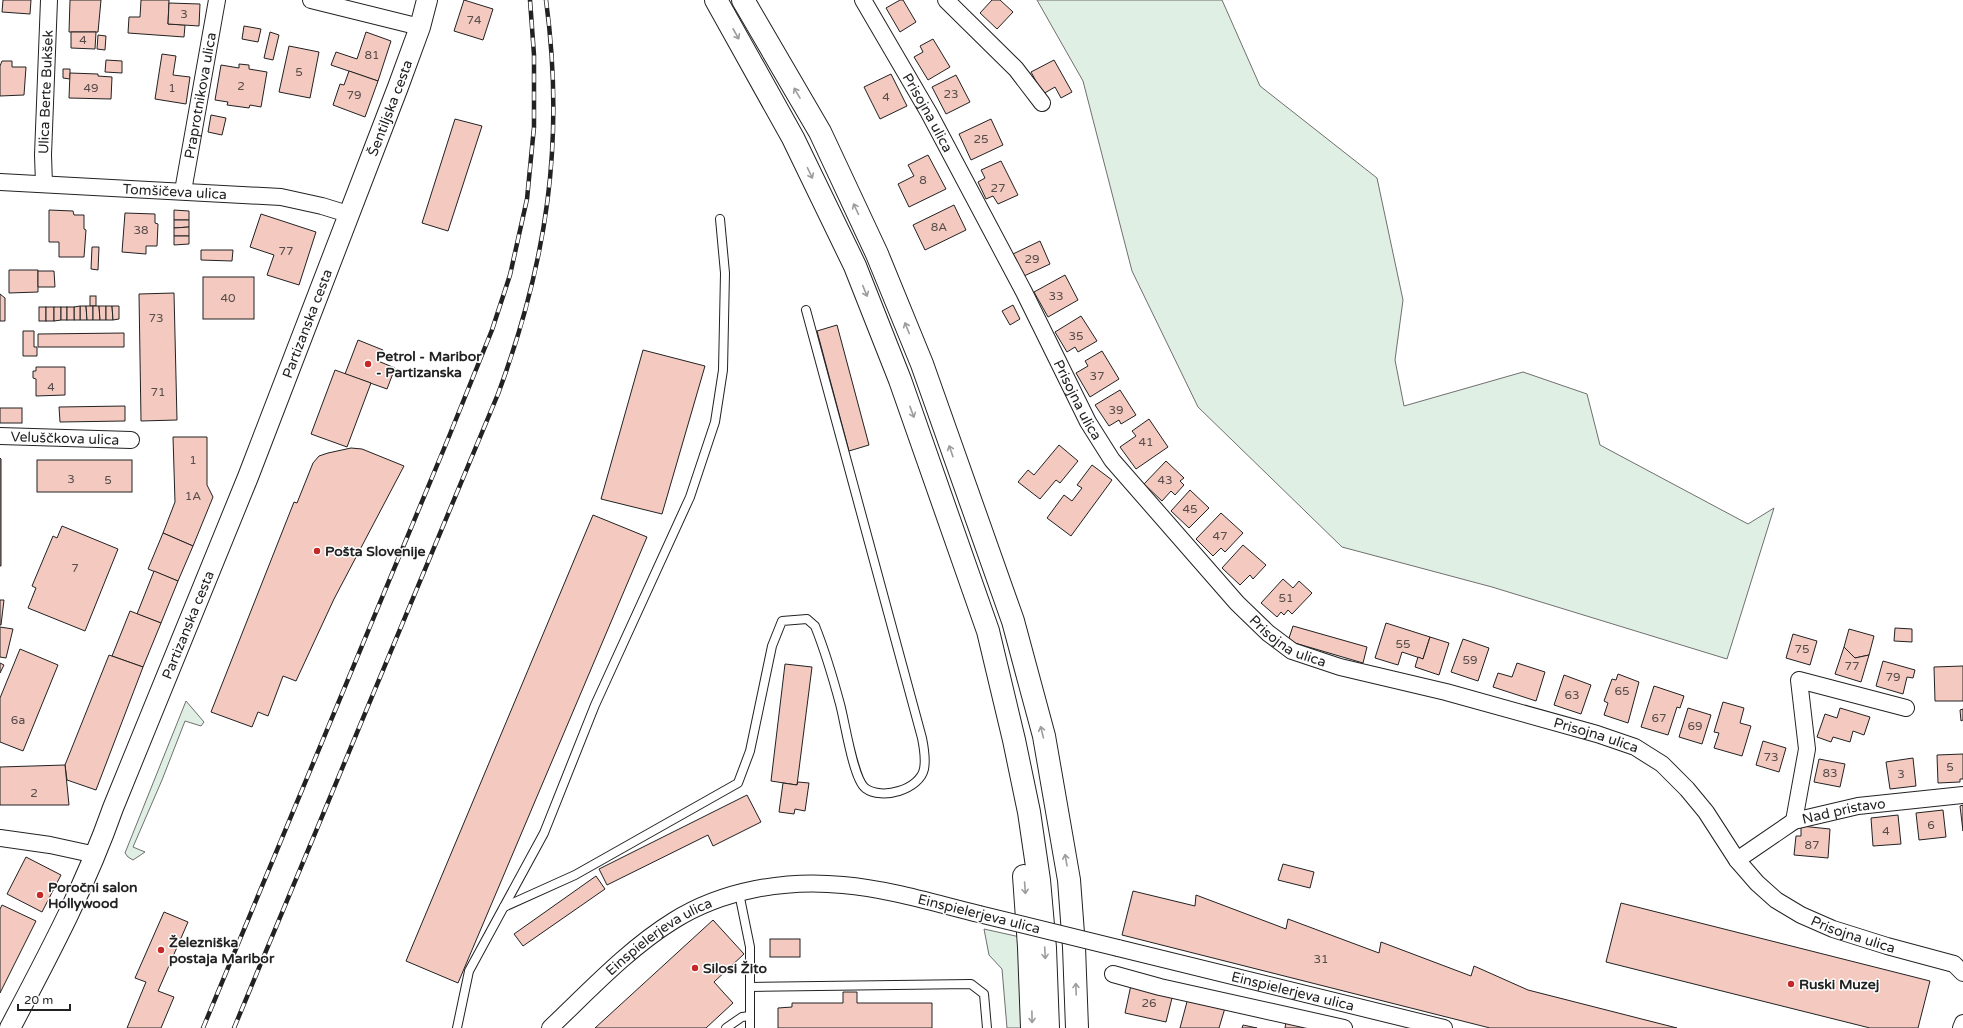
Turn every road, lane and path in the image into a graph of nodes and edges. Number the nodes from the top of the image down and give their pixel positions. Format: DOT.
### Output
graph roads {
  1 [pos="49,0"];
  2 [pos="217,0"];
  3 [pos="311,0"];
  4 [pos="427,0"];
  5 [pos="716,0"];
  6 [pos="743,0"];
  7 [pos="863,0"];
  8 [pos="946,0"];
  9 [pos="420,27"];
  10 [pos="1042,103"];
  11 [pos="0,182"];
  12 [pos="44,184"];
  13 [pos="182,191"];
  14 [pos="348,214"];
  15 [pos="720,219"];
  16 [pos="806,310"];
  17 [pos="0,436"];
  18 [pos="131,440"];
  19 [pos="965,487"];
  20 [pos="958,547"];
  21 [pos="1906,708"];
  22 [pos="1963,795"];
  23 [pos="1794,821"];
  24 [pos="0,838"];
  25 [pos="96,855"];
  26 [pos="1737,860"];
  27 [pos="739,893"];
  28 [pos="504,907"];
  29 [pos="1963,972"];
  30 [pos="1113,974"];
  31 [pos="750,987"];
  32 [pos="750,1016"];
  33 [pos="1963,1023"];
  34 [pos="10,1028"];
  35 [pos="457,1028"];
  36 [pos="550,1028"];
  37 [pos="726,1028"];
  38 [pos="750,1028"];
  39 [pos="987,1028"];
  40 [pos="1032,1028"];
  41 [pos="1048,1028"];
  42 [pos="1061,1028"];
  43 [pos="1077,1028"];
  44 [pos="1344,1028"];
  45 [pos="1444,1028"];
  46 [pos="1961,1028"];
  1 -- 12 [label="street, Ulica Berte Bukšek"];
  2 -- 13 [label="street, Praprotnikova ulica"];
  3 -- 9 [label="street"];
  4 -- 9 [label="street, Šentiljska cesta"];
  5 -- 20 [label="highway, one-way"];
  19 -- 6 [label="highway, one-way"];
  7 -- 26 [label="street, Prisojna ulica"];
  8 -- 10 [label="street"];
  9 -- 14 [label="street, Šentiljska cesta"];
  11 -- 12 [label="street, Tomšičeva ulica"];
  12 -- 13 [label="street, Tomšičeva ulica"];
  13 -- 14 [label="street, Tomšičeva ulica"];
  14 -- 25 [label="street, Partizanska cesta"];
  15 -- 28 [label="lane"];
  16 -- 28 [label="lane"];
  17 -- 18 [label="street, Veluščkova ulica"];
  19 -- 42 [label="highway"];
  43 -- 19 [label="highway, one-way"];
  20 -- 40 [label="highway, one-way"];
  20 -- 41 [label="highway, one-way"];
  21 -- 23 [label="street"];
  22 -- 23 [label="street, Nad pristavo"];
  23 -- 26 [label="street, Nad pristavo"];
  24 -- 25 [label="street"];
  25 -- 34 [label="street, Partizanska cesta"];
  26 -- 29 [label="street, Prisojna ulica"];
  27 -- 31 [label="lane"];
  27 -- 36 [label="street, Einspielerjeva ulica"];
  27 -- 45 [label="street, Einspielerjeva ulica, bridge"];
  28 -- 35 [label="lane"];
  30 -- 44 [label="street, Einspielerjeva ulica"];
  31 -- 32 [label="lane"];
  31 -- 39 [label="lane"];
  32 -- 37 [label="lane"];
  32 -- 38 [label="lane"];
  33 -- 46 [label="street"];
}
